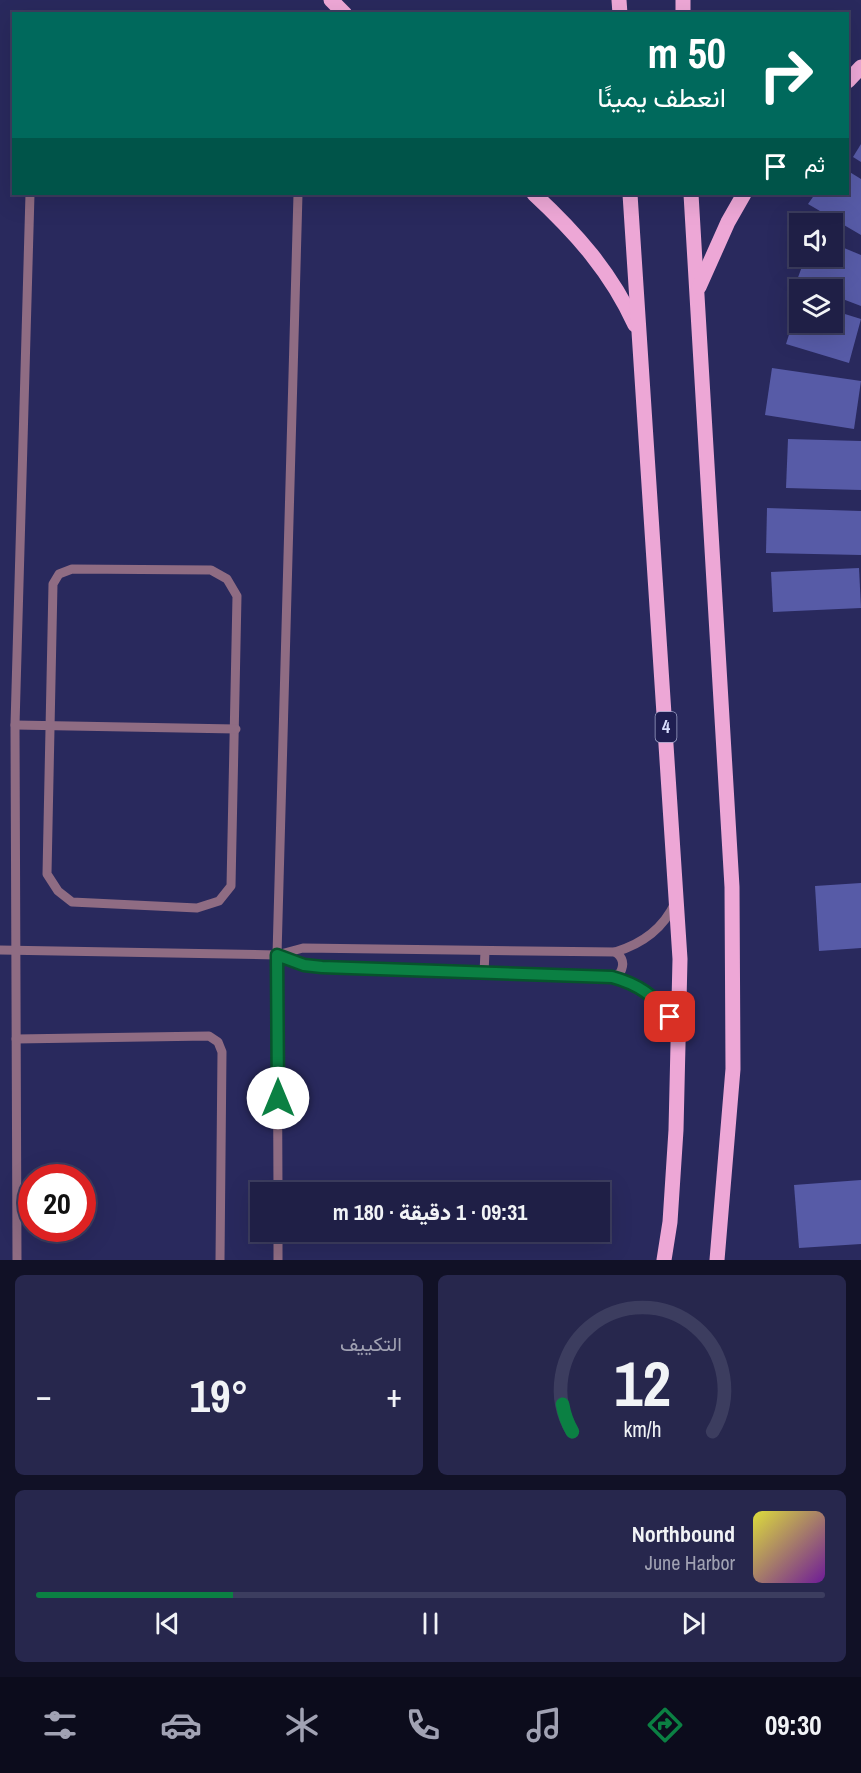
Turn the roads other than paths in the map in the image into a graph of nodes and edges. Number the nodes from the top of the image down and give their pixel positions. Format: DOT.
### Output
graph roads {
  1 [pos="331,0"];
  2 [pos="343,12"];
  3 [pos="861,67"];
  4 [pos="849,80"];
  5 [pos="30,195"];
  6 [pos="298,195"];
  7 [pos="535,195"];
  8 [pos="630,195"];
  9 [pos="691,195"];
  10 [pos="743,195"];
  11 [pos="698,290"];
  12 [pos="639,334"];
  13 [pos="15,725"];
  14 [pos="50,727"];
  15 [pos="236,729"];
  16 [pos="677,898"];
  17 [pos="0,950"];
  18 [pos="15,951"];
  19 [pos="485,951"];
  20 [pos="615,952"];
  21 [pos="277,955"];
  22 [pos="484,973"];
  23 [pos="612,977"];
  24 [pos="679,1030"];
  25 [pos="16,1039"];
  26 [pos="278,1182"];
  27 [pos="278,1242"];
  28 [pos="17,1260"];
  29 [pos="220,1260"];
  30 [pos="278,1260"];
  31 [pos="664,1260"];
  32 [pos="717,1260"];
  1 -- 2 [label="main road"];
  3 -- 4 [label="main road"];
  5 -- 13 [label="lane"];
  6 -- 21 [label="lane"];
  7 -- 12 [label="main road"];
  8 -- 12 [label="main road, 4"];
  9 -- 11 [label="main road"];
  10 -- 11 [label="main road"];
  11 -- 32 [label="main road"];
  12 -- 16 [label="main road, 4"];
  13 -- 14 [label="lane"];
  13 -- 18 [label="lane"];
  14 -- 15 [label="lane"];
  14 -- 15 [label="lane"];
  14 -- 15 [label="lane"];
  16 -- 20 [label="lane"];
  16 -- 24 [label="main road, 4"];
  17 -- 18 [label="lane"];
  18 -- 21 [label="lane"];
  18 -- 25 [label="lane"];
  19 -- 20 [label="lane"];
  19 -- 21 [label="lane"];
  19 -- 22 [label="lane"];
  20 -- 23 [label="lane"];
  21 -- 22 [label="lane"];
  21 -- 26 [label="lane"];
  22 -- 23 [label="lane"];
  23 -- 24 [label="lane"];
  24 -- 31 [label="main road, 4"];
  25 -- 28 [label="lane"];
  25 -- 29 [label="lane"];
  27 -- 30 [label="lane"];
}
